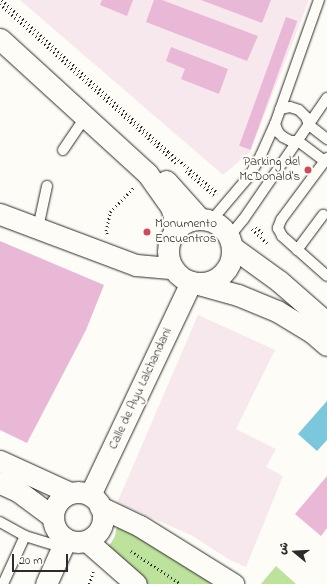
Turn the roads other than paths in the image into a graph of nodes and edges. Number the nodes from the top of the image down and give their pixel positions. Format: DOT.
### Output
graph roads {
  1 [pos="319,0"];
  2 [pos="0,39"];
  3 [pos="327,98"];
  4 [pos="280,109"];
  5 [pos="85,117"];
  6 [pos="275,124"];
  7 [pos="309,126"];
  8 [pos="327,139"];
  9 [pos="298,141"];
  10 [pos="63,150"];
  11 [pos="326,159"];
  12 [pos="147,173"];
  13 [pos="47,186"];
  14 [pos="0,214"];
  15 [pos="326,215"];
  16 [pos="206,220"];
  17 [pos="38,228"];
  18 [pos="174,234"];
  19 [pos="230,242"];
  20 [pos="297,250"];
  21 [pos="173,268"];
  22 [pos="327,276"];
  23 [pos="194,283"];
  24 [pos="327,323"];
  25 [pos="327,344"];
  26 [pos="0,461"];
  27 [pos="0,483"];
  28 [pos="87,498"];
  29 [pos="52,517"];
  30 [pos="0,522"];
  31 [pos="26,536"];
  32 [pos="87,541"];
  33 [pos="62,547"];
  34 [pos="3,584"];
  35 [pos="46,584"];
  36 [pos="136,584"];
  37 [pos="233,584"];
  1 -- 4 [label="lane"];
  2 -- 5 [label="street"];
  3 -- 7 [label="lane"];
  4 -- 6 [label="lane"];
  4 -- 7 [label="lane"];
  5 -- 10 [label="lane"];
  5 -- 12 [label="street"];
  6 -- 9 [label="lane"];
  6 -- 16 [label="lane"];
  7 -- 8 [label="lane"];
  7 -- 9 [label="lane"];
  9 -- 11 [label="lane"];
  9 -- 19 [label="lane"];
  11 -- 20 [label="lane"];
  12 -- 16 [label="street"];
  12 -- 18 [label="street"];
  13 -- 17 [label="lane"];
  14 -- 17 [label="street"];
  15 -- 20 [label="lane"];
  16 -- 18 [label="street"];
  16 -- 19 [label="street"];
  17 -- 21 [label="street"];
  18 -- 21 [label="street"];
  19 -- 23 [label="street"];
  19 -- 24 [label="street"];
  20 -- 22 [label="lane"];
  21 -- 23 [label="street"];
  23 -- 25 [label="street"];
  23 -- 28 [label="street, Calle de Ayu Lalchandani"];
  26 -- 28 [label="street"];
  27 -- 29 [label="street"];
  28 -- 29 [label="street"];
  28 -- 32 [label="street"];
  28 -- 37 [label="street"];
  29 -- 33 [label="street"];
  30 -- 31 [label="lane"];
  31 -- 33 [label="lane"];
  31 -- 34 [label="lane"];
  32 -- 33 [label="street"];
  32 -- 36 [label="street"];
  33 -- 35 [label="street"];
}
